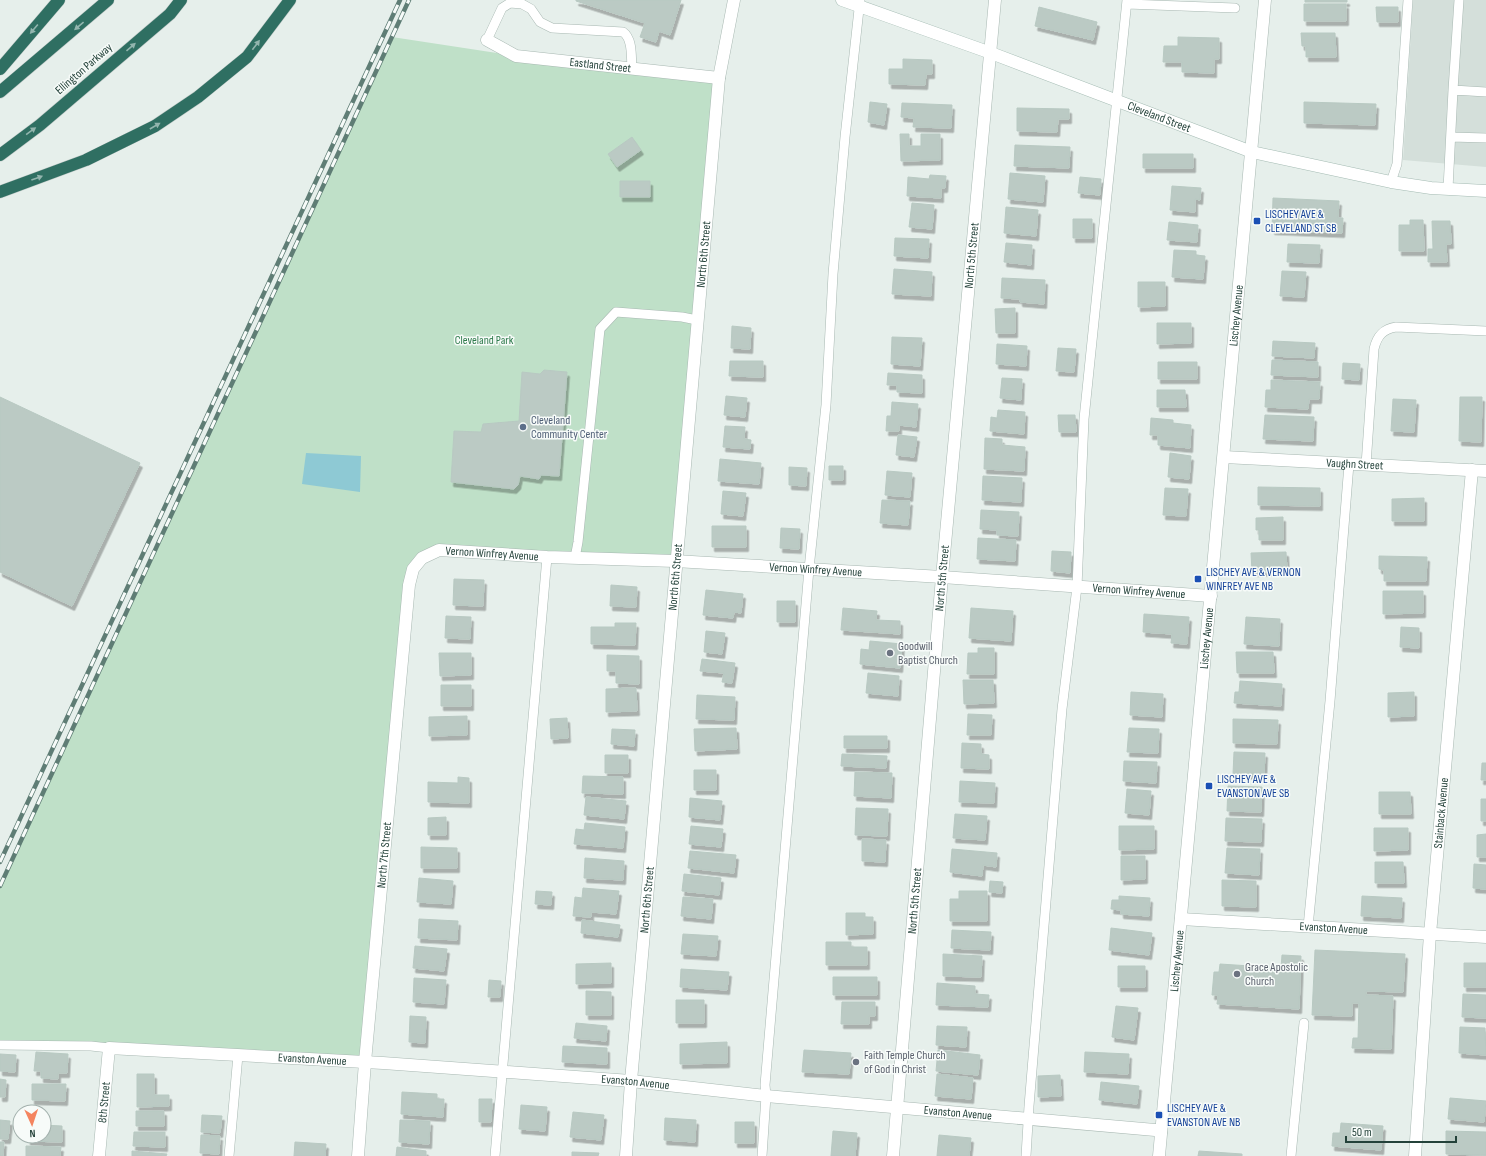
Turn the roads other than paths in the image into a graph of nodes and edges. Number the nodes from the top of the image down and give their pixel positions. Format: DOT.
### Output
graph roads {
  1 [pos="59,0"];
  2 [pos="108,0"];
  3 [pos="181,0"];
  4 [pos="290,0"];
  5 [pos="734,0"];
  6 [pos="842,0"];
  7 [pos="995,0"];
  8 [pos="1265,0"];
  9 [pos="1408,0"];
  10 [pos="1459,0"];
  11 [pos="1127,2"];
  12 [pos="860,3"];
  13 [pos="1235,8"];
  14 [pos="487,40"];
  15 [pos="991,53"];
  16 [pos="0,69"];
  17 [pos="632,69"];
  18 [pos="718,78"];
  19 [pos="1453,90"];
  20 [pos="0,92"];
  21 [pos="1486,92"];
  22 [pos="1117,102"];
  23 [pos="1451,137"];
  24 [pos="1486,138"];
  25 [pos="1252,152"];
  26 [pos="0,155"];
  27 [pos="1391,182"];
  28 [pos="1448,188"];
  29 [pos="1486,190"];
  30 [pos="0,192"];
  31 [pos="697,320"];
  32 [pos="1486,331"];
  33 [pos="1224,457"];
  34 [pos="1349,464"];
  35 [pos="1366,465"];
  36 [pos="1472,470"];
  37 [pos="1486,471"];
  38 [pos="546,557"];
  39 [pos="422,558"];
  40 [pos="575,558"];
  41 [pos="676,561"];
  42 [pos="809,569"];
  43 [pos="942,577"];
  44 [pos="1077,587"];
  45 [pos="1210,596"];
  46 [pos="1180,919"];
  47 [pos="1308,927"];
  48 [pos="1430,934"];
  49 [pos="1486,937"];
  50 [pos="1304,1023"];
  51 [pos="0,1045"];
  52 [pos="109,1048"];
  53 [pos="238,1055"];
  54 [pos="365,1062"];
  55 [pos="502,1072"];
  56 [pos="631,1081"];
  57 [pos="766,1096"];
  58 [pos="897,1108"];
  59 [pos="1029,1119"];
  60 [pos="1161,1132"];
  61 [pos="99,1156"];
  62 [pos="229,1156"];
  63 [pos="358,1156"];
  64 [pos="495,1156"];
  65 [pos="626,1156"];
  66 [pos="762,1156"];
  67 [pos="893,1156"];
  68 [pos="1026,1156"];
  69 [pos="1160,1156"];
  70 [pos="1291,1156"];
  71 [pos="1415,1156"];
  1 -- 16 [label="highway, one-way"];
  2 -- 20 [label="highway, one-way"];
  26 -- 3 [label="highway, Ellington Parkway, one-way"];
  30 -- 4 [label="highway, one-way"];
  5 -- 18 [label="street, North 6th Street"];
  6 -- 12 [label="street, Cleveland Street"];
  7 -- 15 [label="street, North 5th Street"];
  8 -- 25 [label="street, Lischey Avenue"];
  9 -- 27 [label="lane"];
  10 -- 19 [label="lane"];
  11 -- 13 [label="lane"];
  11 -- 22 [label="lane"];
  12 -- 15 [label="street, Cleveland Street"];
  12 -- 42 [label="lane"];
  14 -- 17 [label="street, Eastland Street"];
  14 -- 17 [label="lane"];
  15 -- 22 [label="street, Cleveland Street"];
  15 -- 43 [label="street, North 5th Street"];
  17 -- 18 [label="street, Eastland Street"];
  18 -- 31 [label="street, North 6th Street"];
  19 -- 21 [label="lane"];
  19 -- 23 [label="lane"];
  22 -- 25 [label="street, Cleveland Street"];
  22 -- 44 [label="lane"];
  23 -- 24 [label="lane"];
  23 -- 28 [label="lane"];
  25 -- 27 [label="street, Cleveland Street"];
  25 -- 33 [label="street, Lischey Avenue"];
  27 -- 28 [label="street, Cleveland Street"];
  28 -- 29 [label="street, Cleveland Street"];
  31 -- 40 [label="lane"];
  31 -- 41 [label="street, North 6th Street"];
  32 -- 35 [label="lane"];
  33 -- 34 [label="street, Vaughn Street"];
  33 -- 45 [label="street, Lischey Avenue"];
  34 -- 35 [label="street, Vaughn Street"];
  34 -- 47 [label="lane"];
  35 -- 36 [label="street, Vaughn Street"];
  36 -- 37 [label="street, Vaughn Street"];
  36 -- 48 [label="street, Stainback Avenue"];
  38 -- 39 [label="street, Vernon Winfrey Avenue"];
  38 -- 40 [label="street, Vernon Winfrey Avenue"];
  38 -- 55 [label="lane"];
  39 -- 54 [label="street, North 7th Street"];
  40 -- 41 [label="street, Vernon Winfrey Avenue"];
  41 -- 42 [label="street, Vernon Winfrey Avenue"];
  41 -- 56 [label="street, North 6th Street"];
  42 -- 43 [label="street, Vernon Winfrey Avenue"];
  42 -- 57 [label="lane"];
  43 -- 44 [label="street, Vernon Winfrey Avenue"];
  43 -- 58 [label="street, North 5th Street"];
  44 -- 45 [label="street, Vernon Winfrey Avenue"];
  44 -- 59 [label="lane"];
  45 -- 46 [label="street, Lischey Avenue"];
  46 -- 47 [label="street, Evanston Avenue"];
  46 -- 60 [label="street, Lischey Avenue"];
  47 -- 48 [label="street, Evanston Avenue"];
  48 -- 49 [label="street, Evanston Avenue"];
  48 -- 71 [label="street, Stainback Avenue"];
  50 -- 70 [label="lane"];
  51 -- 52 [label="lane"];
  52 -- 53 [label="street, Evanston Avenue"];
  52 -- 61 [label="street, 8th Street"];
  53 -- 54 [label="street, Evanston Avenue"];
  53 -- 62 [label="lane"];
  54 -- 55 [label="street, Evanston Avenue"];
  54 -- 63 [label="street, North 7th Street"];
  55 -- 56 [label="street, Evanston Avenue"];
  55 -- 64 [label="lane"];
  56 -- 57 [label="street, Evanston Avenue"];
  56 -- 65 [label="street, North 6th Street"];
  57 -- 58 [label="street, Evanston Avenue"];
  57 -- 66 [label="lane"];
  58 -- 59 [label="street, Evanston Avenue"];
  58 -- 67 [label="street, North 5th Street"];
  59 -- 60 [label="street, Evanston Avenue"];
  59 -- 68 [label="lane"];
  60 -- 69 [label="street, Lischey Avenue"];
}
